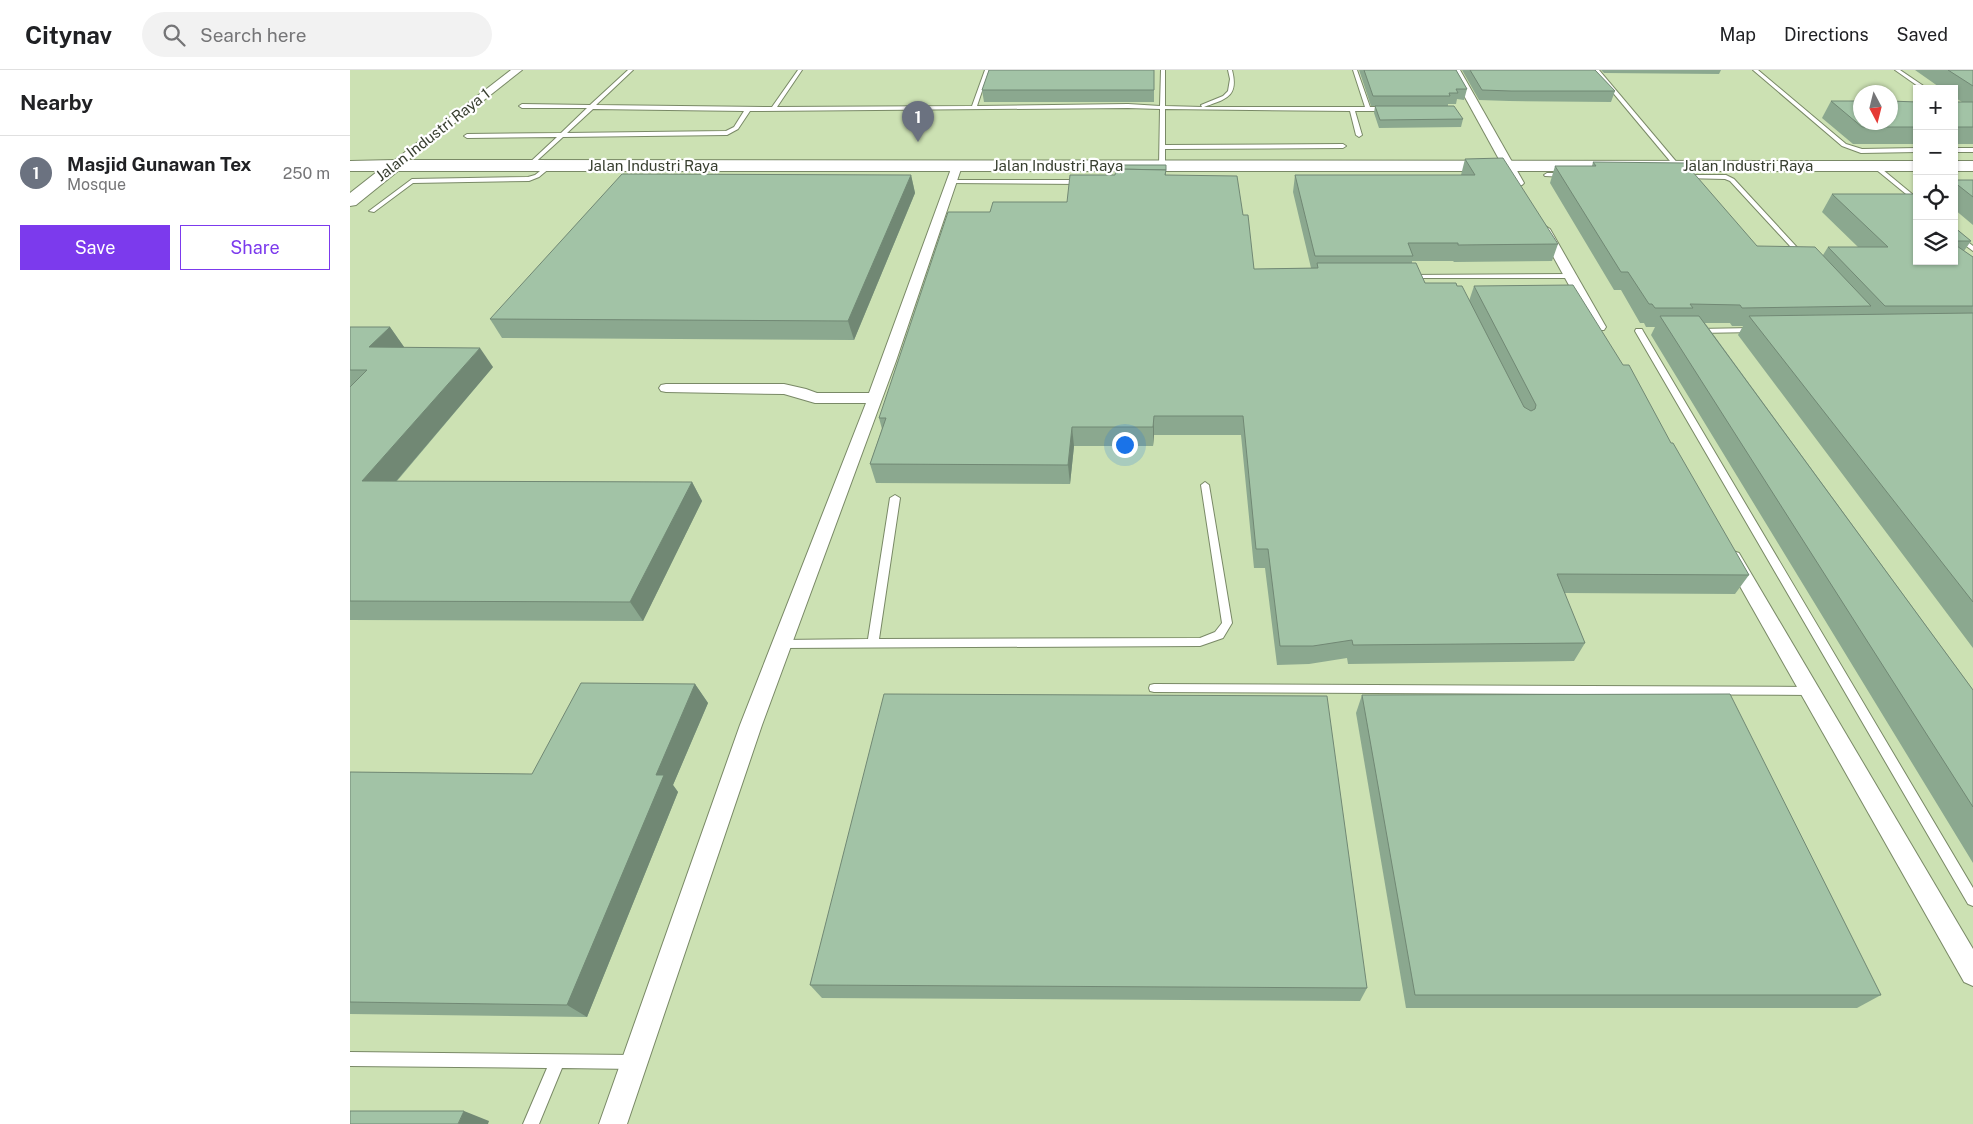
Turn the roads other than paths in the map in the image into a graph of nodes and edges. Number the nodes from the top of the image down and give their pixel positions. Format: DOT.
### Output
graph roads {
  1 [pos="517,70"];
  2 [pos="631,70"];
  3 [pos="800,70"];
  4 [pos="987,70"];
  5 [pos="1163,70"];
  6 [pos="1230,70"];
  7 [pos="1355,70"];
  8 [pos="1455,70"];
  9 [pos="1596,70"];
  10 [pos="1755,70"];
  11 [pos="1897,70"];
  12 [pos="1920,85"];
  13 [pos="522,106"];
  14 [pos="593,106"];
  15 [pos="974,107"];
  16 [pos="748,108"];
  17 [pos="774,108"];
  18 [pos="1162,108"];
  19 [pos="1195,109"];
  20 [pos="1352,109"];
  21 [pos="1368,109"];
  22 [pos="1396,109"];
  23 [pos="563,134"];
  24 [pos="467,136"];
  25 [pos="1359,136"];
  26 [pos="1343,146"];
  27 [pos="1162,147"];
  28 [pos="1913,150"];
  29 [pos="1958,150"];
  30 [pos="1973,150"];
  31 [pos="1509,165"];
  32 [pos="350,166"];
  33 [pos="395,166"];
  34 [pos="529,166"];
  35 [pos="548,166"];
  36 [pos="1162,166"];
  37 [pos="1875,166"];
  38 [pos="1913,166"];
  39 [pos="1958,166"];
  40 [pos="1973,166"];
  41 [pos="1675,171"];
  42 [pos="955,174"];
  43 [pos="1547,175"];
  44 [pos="1576,175"];
  45 [pos="1090,182"];
  46 [pos="1913,198"];
  47 [pos="1528,200"];
  48 [pos="350,201"];
  49 [pos="372,211"];
  50 [pos="1537,216"];
  51 [pos="1958,236"];
  52 [pos="1973,249"];
  53 [pos="1809,264"];
  54 [pos="1570,276"];
  55 [pos="1402,277"];
  56 [pos="1763,330"];
  57 [pos="1649,331"];
  58 [pos="1695,333"];
  59 [pos="1607,341"];
  60 [pos="666,388"];
  61 [pos="875,398"];
  62 [pos="1205,485"];
  63 [pos="895,498"];
  64 [pos="1726,546"];
  65 [pos="873,643"];
  66 [pos="782,644"];
  67 [pos="1154,688"];
  68 [pos="1810,691"];
  69 [pos="1973,900"];
  70 [pos="1973,972"];
  71 [pos="350,1059"];
  72 [pos="558,1062"];
  73 [pos="635,1062"];
  74 [pos="531,1124"];
  75 [pos="613,1124"];
  1 -- 33 [label="street, Jalan Industri Raya 1"];
  2 -- 14 [label="lane"];
  3 -- 17 [label="lane"];
  4 -- 15 [label="lane"];
  5 -- 18 [label="lane"];
  6 -- 19 [label="lane"];
  7 -- 21 [label="lane"];
  8 -- 31 [label="street"];
  9 -- 41 [label="lane"];
  10 -- 28 [label="lane"];
  11 -- 12 [label="lane"];
  13 -- 14 [label="lane"];
  14 -- 16 [label="lane"];
  14 -- 23 [label="lane"];
  15 -- 17 [label="lane"];
  15 -- 18 [label="lane"];
  16 -- 17 [label="lane"];
  16 -- 23 [label="lane"];
  18 -- 19 [label="lane"];
  18 -- 27 [label="lane"];
  19 -- 20 [label="lane"];
  20 -- 21 [label="lane"];
  20 -- 25 [label="lane"];
  21 -- 22 [label="lane"];
  23 -- 24 [label="lane"];
  23 -- 34 [label="lane"];
  26 -- 27 [label="lane"];
  27 -- 36 [label="lane"];
  29 -- 30 [label="lane"];
  31 -- 36 [label="street, Jalan Industri Raya"];
  31 -- 41 [label="street, Jalan Industri Raya"];
  31 -- 47 [label="street"];
  32 -- 33 [label="street, Jalan Industri Raya"];
  33 -- 34 [label="street, Jalan Industri Raya"];
  33 -- 48 [label="street, Jalan Industri Raya 1"];
  34 -- 35 [label="street, Jalan Industri Raya"];
  35 -- 42 [label="street, Jalan Industri Raya"];
  35 -- 49 [label="lane"];
  36 -- 42 [label="street, Jalan Industri Raya"];
  37 -- 38 [label="street, Jalan Industri Raya"];
  37 -- 41 [label="street, Jalan Industri Raya"];
  37 -- 46 [label="lane"];
  39 -- 40 [label="street"];
  41 -- 53 [label="lane"];
  42 -- 45 [label="lane"];
  42 -- 61 [label="street"];
  43 -- 44 [label="lane"];
  50 -- 54 [label="street"];
  51 -- 52 [label="lane"];
  54 -- 55 [label="lane"];
  54 -- 59 [label="street"];
  56 -- 58 [label="lane"];
  57 -- 69 [label="lane"];
  60 -- 61 [label="street"];
  61 -- 66 [label="street"];
  62 -- 65 [label="lane"];
  63 -- 65 [label="lane"];
  64 -- 68 [label="street"];
  65 -- 66 [label="lane"];
  66 -- 73 [label="street"];
  67 -- 68 [label="lane"];
  68 -- 70 [label="street"];
  71 -- 72 [label="lane"];
  72 -- 73 [label="lane"];
  72 -- 74 [label="lane"];
  73 -- 75 [label="street"];
}
